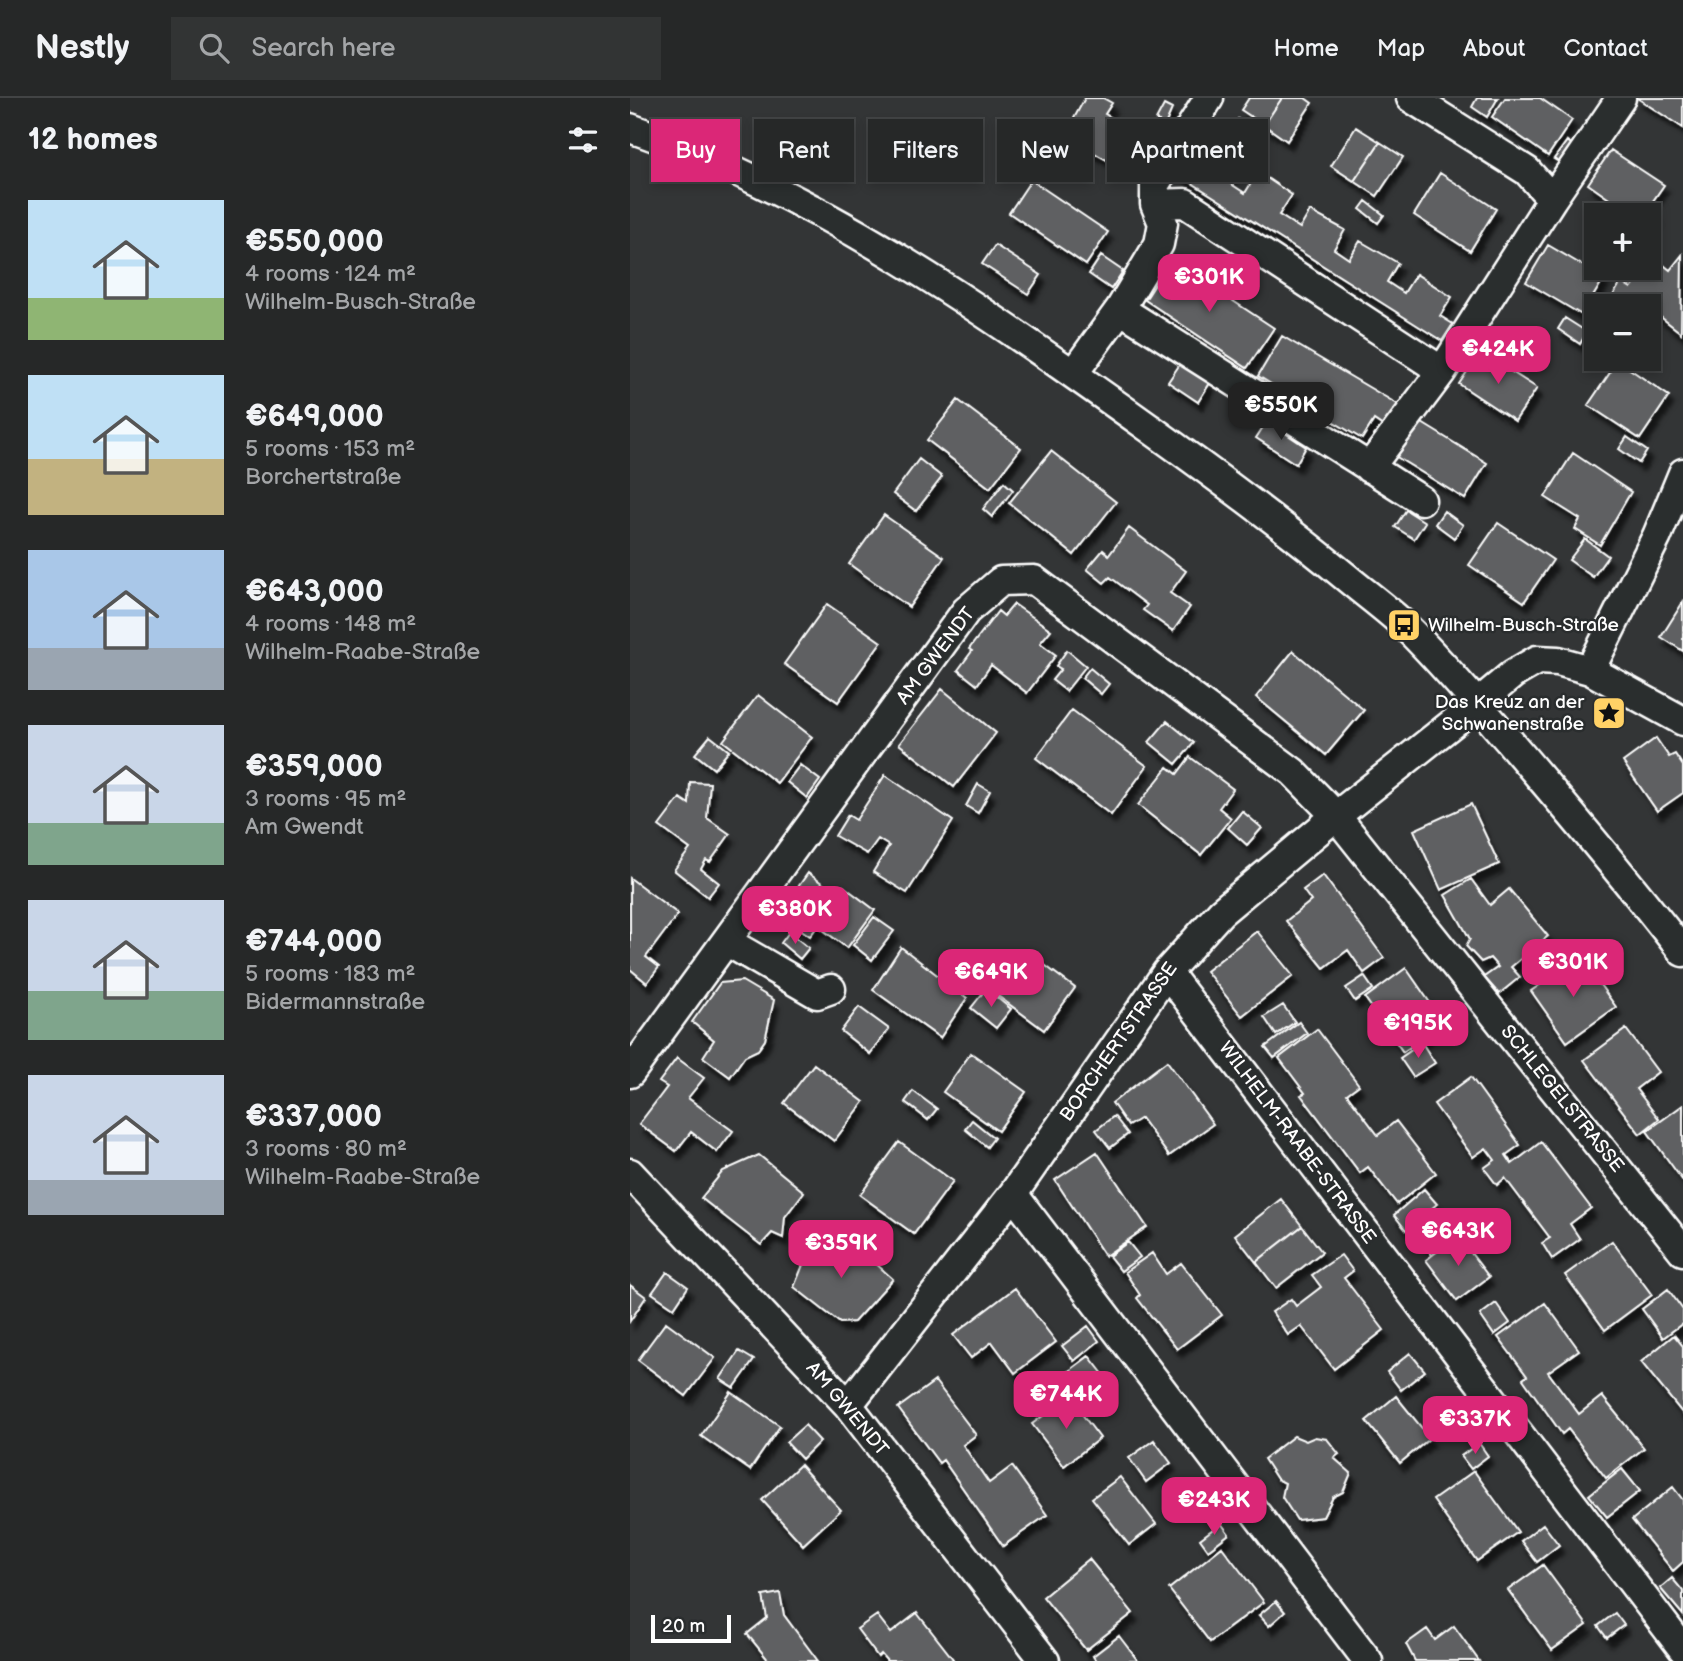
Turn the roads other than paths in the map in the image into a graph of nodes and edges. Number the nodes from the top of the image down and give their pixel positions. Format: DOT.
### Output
graph roads {
  1 [pos="1209,98"];
  2 [pos="1412,98"];
  3 [pos="1621,98"];
  4 [pos="630,128"];
  5 [pos="1552,199"];
  6 [pos="1155,204"];
  7 [pos="1121,309"];
  8 [pos="1442,371"];
  9 [pos="1073,374"];
  10 [pos="1369,468"];
  11 [pos="1683,473"];
  12 [pos="1421,500"];
  13 [pos="1590,670"];
  14 [pos="1477,704"];
  15 [pos="1683,721"];
  16 [pos="1336,816"];
  17 [pos="726,941"];
  18 [pos="1683,952"];
  19 [pos="1167,972"];
  20 [pos="831,989"];
  21 [pos="630,1073"];
  22 [pos="630,1173"];
  23 [pos="1013,1194"];
  24 [pos="1683,1251"];
  25 [pos="848,1405"];
  26 [pos="1683,1649"];
  27 [pos="1045,1661"];
  28 [pos="1368,1661"];
  1 -- 6 [label="street"];
  2 -- 5 [label="street"];
  3 -- 5 [label="street"];
  4 -- 9 [label="street"];
  5 -- 8 [label="street"];
  6 -- 7 [label="street"];
  6 -- 8 [label="street"];
  7 -- 9 [label="street"];
  7 -- 10 [label="street"];
  8 -- 10 [label="street"];
  9 -- 14 [label="street"];
  10 -- 12 [label="street"];
  11 -- 13 [label="street"];
  13 -- 14 [label="street, BORCHERTSTRASSE"];
  13 -- 15 [label="street, BORCHERTSTRASSE"];
  14 -- 16 [label="street, BORCHERTSTRASSE"];
  14 -- 18 [label="street"];
  16 -- 17 [label="street, AM GWENDT"];
  16 -- 19 [label="street, BORCHERTSTRASSE"];
  16 -- 24 [label="street, SCHLEGELSTRASSE"];
  17 -- 20 [label="street"];
  17 -- 21 [label="street, AM GWENDT"];
  19 -- 23 [label="street, BORCHERTSTRASSE"];
  19 -- 26 [label="street, WILHELM-RAABE-STRASSE"];
  22 -- 25 [label="street, AM GWENDT"];
  23 -- 25 [label="street, BORCHERTSTRASSE"];
  23 -- 28 [label="street"];
  25 -- 27 [label="street, AM GWENDT"];
}
